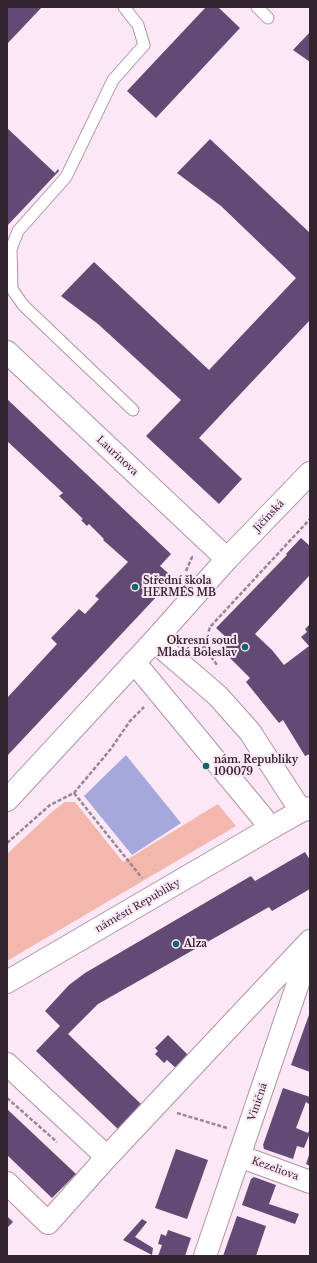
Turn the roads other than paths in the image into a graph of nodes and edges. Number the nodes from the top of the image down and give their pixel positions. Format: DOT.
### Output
graph roads {
  1 [pos="124,7"];
  2 [pos="257,7"];
  3 [pos="268,18"];
  4 [pos="7,352"];
  5 [pos="133,410"];
  6 [pos="310,473"];
  7 [pos="227,559"];
  8 [pos="154,641"];
  9 [pos="134,662"];
  10 [pos="7,800"];
  11 [pos="305,809"];
  12 [pos="269,829"];
  13 [pos="310,940"];
  14 [pos="310,948"];
  15 [pos="7,982"];
  16 [pos="7,1064"];
  17 [pos="239,1156"];
  18 [pos="106,1157"];
  19 [pos="7,1182"];
  20 [pos="310,1182"];
  21 [pos="205,1256"];
  1 -- 5 [label="lane"];
  2 -- 3 [label="lane"];
  4 -- 7 [label="street, Laurinova"];
  6 -- 7 [label="street, Jičínská"];
  7 -- 8 [label="street"];
  8 -- 9 [label="street"];
  8 -- 11 [label="street, náměstí Republiky"];
  9 -- 10 [label="street"];
  9 -- 12 [label="street"];
  11 -- 12 [label="street, náměstí Republiky"];
  12 -- 15 [label="street, náměstí Republiky"];
  13 -- 18 [label="street"];
  14 -- 17 [label="street, Viničná"];
  16 -- 18 [label="street"];
  17 -- 20 [label="street, Kezeliova"];
  17 -- 21 [label="street, Viničná"];
  18 -- 19 [label="street"];
}
